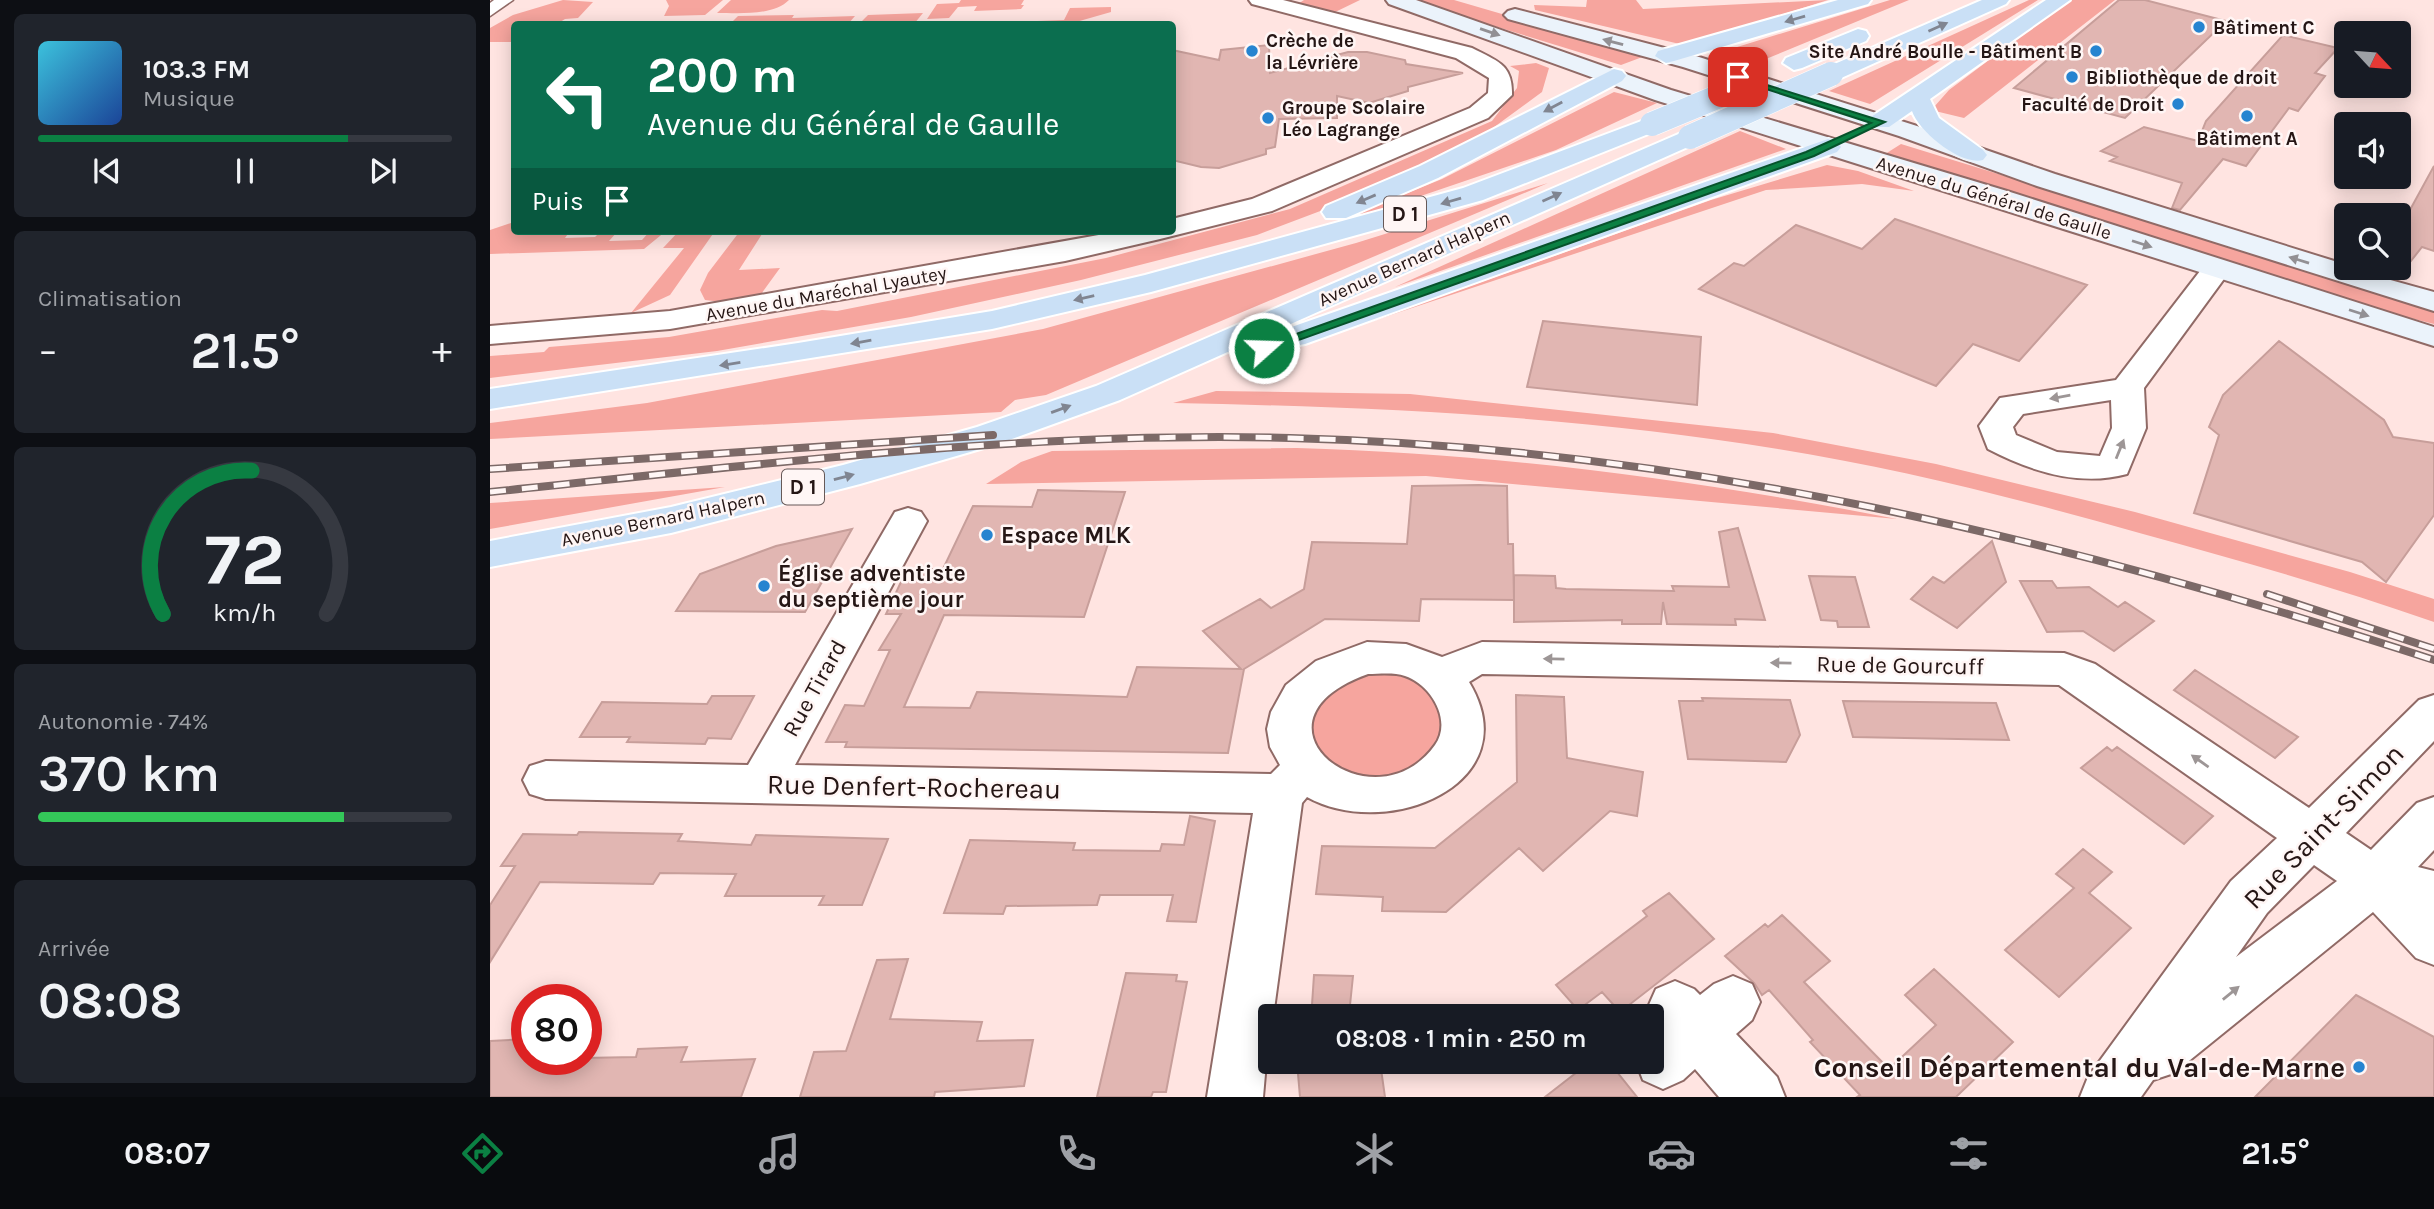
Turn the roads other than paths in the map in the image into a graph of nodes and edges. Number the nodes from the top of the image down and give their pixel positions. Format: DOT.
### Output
graph roads {
  1 [pos="505,0"];
  2 [pos="1396,0"];
  3 [pos="1861,0"];
  4 [pos="1999,0"];
  5 [pos="2060,0"];
  6 [pos="1275,2"];
  7 [pos="1498,10"];
  8 [pos="490,11"];
  9 [pos="1881,26"];
  10 [pos="1638,67"];
  11 [pos="1917,95"];
  12 [pos="1855,134"];
  13 [pos="1975,155"];
  14 [pos="2046,180"];
  15 [pos="1176,227"];
  16 [pos="1142,235"];
  17 [pos="2217,268"];
  18 [pos="1151,283"];
  19 [pos="2434,302"];
  20 [pos="490,335"];
  21 [pos="2434,337"];
  22 [pos="2127,388"];
  23 [pos="1108,393"];
  24 [pos="490,399"];
  25 [pos="908,521"];
  26 [pos="490,554"];
  27 [pos="1442,678"];
  28 [pos="2434,712"];
  29 [pos="546,780"];
  30 [pos="1293,782"];
  31 [pos="762,783"];
  32 [pos="2434,817"];
  33 [pos="2311,837"];
  34 [pos="2375,880"];
  35 [pos="2434,893"];
  36 [pos="2434,941"];
  37 [pos="1692,1025"];
  38 [pos="2114,1089"];
  39 [pos="1235,1097"];
  40 [pos="1757,1097"];
  1 -- 8 [label="street"];
  2 -- 10 [label="main road, Avenue du Général de Gaulle, one-way"];
  3 -- 10 [label="highway, one-way"];
  23 -- 4 [label="highway, Avenue Bernard Halpern / D 1, one-way, bridge"];
  5 -- 11 [label="highway"];
  6 -- 15 [label="street"];
  10 -- 7 [label="main road, Avenue du Général de Gaulle, one-way"];
  9 -- 18 [label="highway, Avenue Bernard Halpern / D 1, one-way, bridge"];
  10 -- 12 [label="main road"];
  10 -- 12 [label="main road, Avenue du Général de Gaulle"];
  10 -- 18 [label="highway, one-way"];
  11 -- 12 [label="highway"];
  11 -- 13 [label="highway"];
  12 -- 13 [label="main road, Avenue du Général de Gaulle"];
  12 -- 14 [label="main road"];
  12 -- 17 [label="main road, Avenue du Général de Gaulle, one-way"];
  12 -- 23 [label="highway"];
  13 -- 14 [label="main road, Avenue du Général de Gaulle"];
  19 -- 14 [label="main road, Avenue du Général de Gaulle, one-way"];
  16 -- 20 [label="street, Avenue du Maréchal Lyautey"];
  17 -- 21 [label="main road, Avenue du Général de Gaulle, one-way"];
  17 -- 22 [label="street"];
  18 -- 24 [label="highway, Avenue Bernard Halpern / D 1, one-way"];
  26 -- 23 [label="highway, Avenue Bernard Halpern / D 1, one-way"];
  25 -- 31 [label="street, Rue Tirard"];
  27 -- 30 [label="street"];
  27 -- 30 [label="street"];
  33 -- 27 [label="street, Rue de Gourcuff, one-way"];
  28 -- 33 [label="street, Rue Saint-Simon"];
  29 -- 31 [label="street, Rue Denfert-Rochereau"];
  30 -- 31 [label="street, Rue Denfert-Rochereau"];
  30 -- 39 [label="street"];
  32 -- 34 [label="street, Rue Saint-Simon"];
  33 -- 34 [label="street, Rue de Gourcuff"];
  33 -- 38 [label="street, Rue Saint-Simon"];
  34 -- 35 [label="street"];
  34 -- 36 [label="street"];
  38 -- 34 [label="street, Rue Saint-Simon, one-way"];
  37 -- 40 [label="street"];
}
